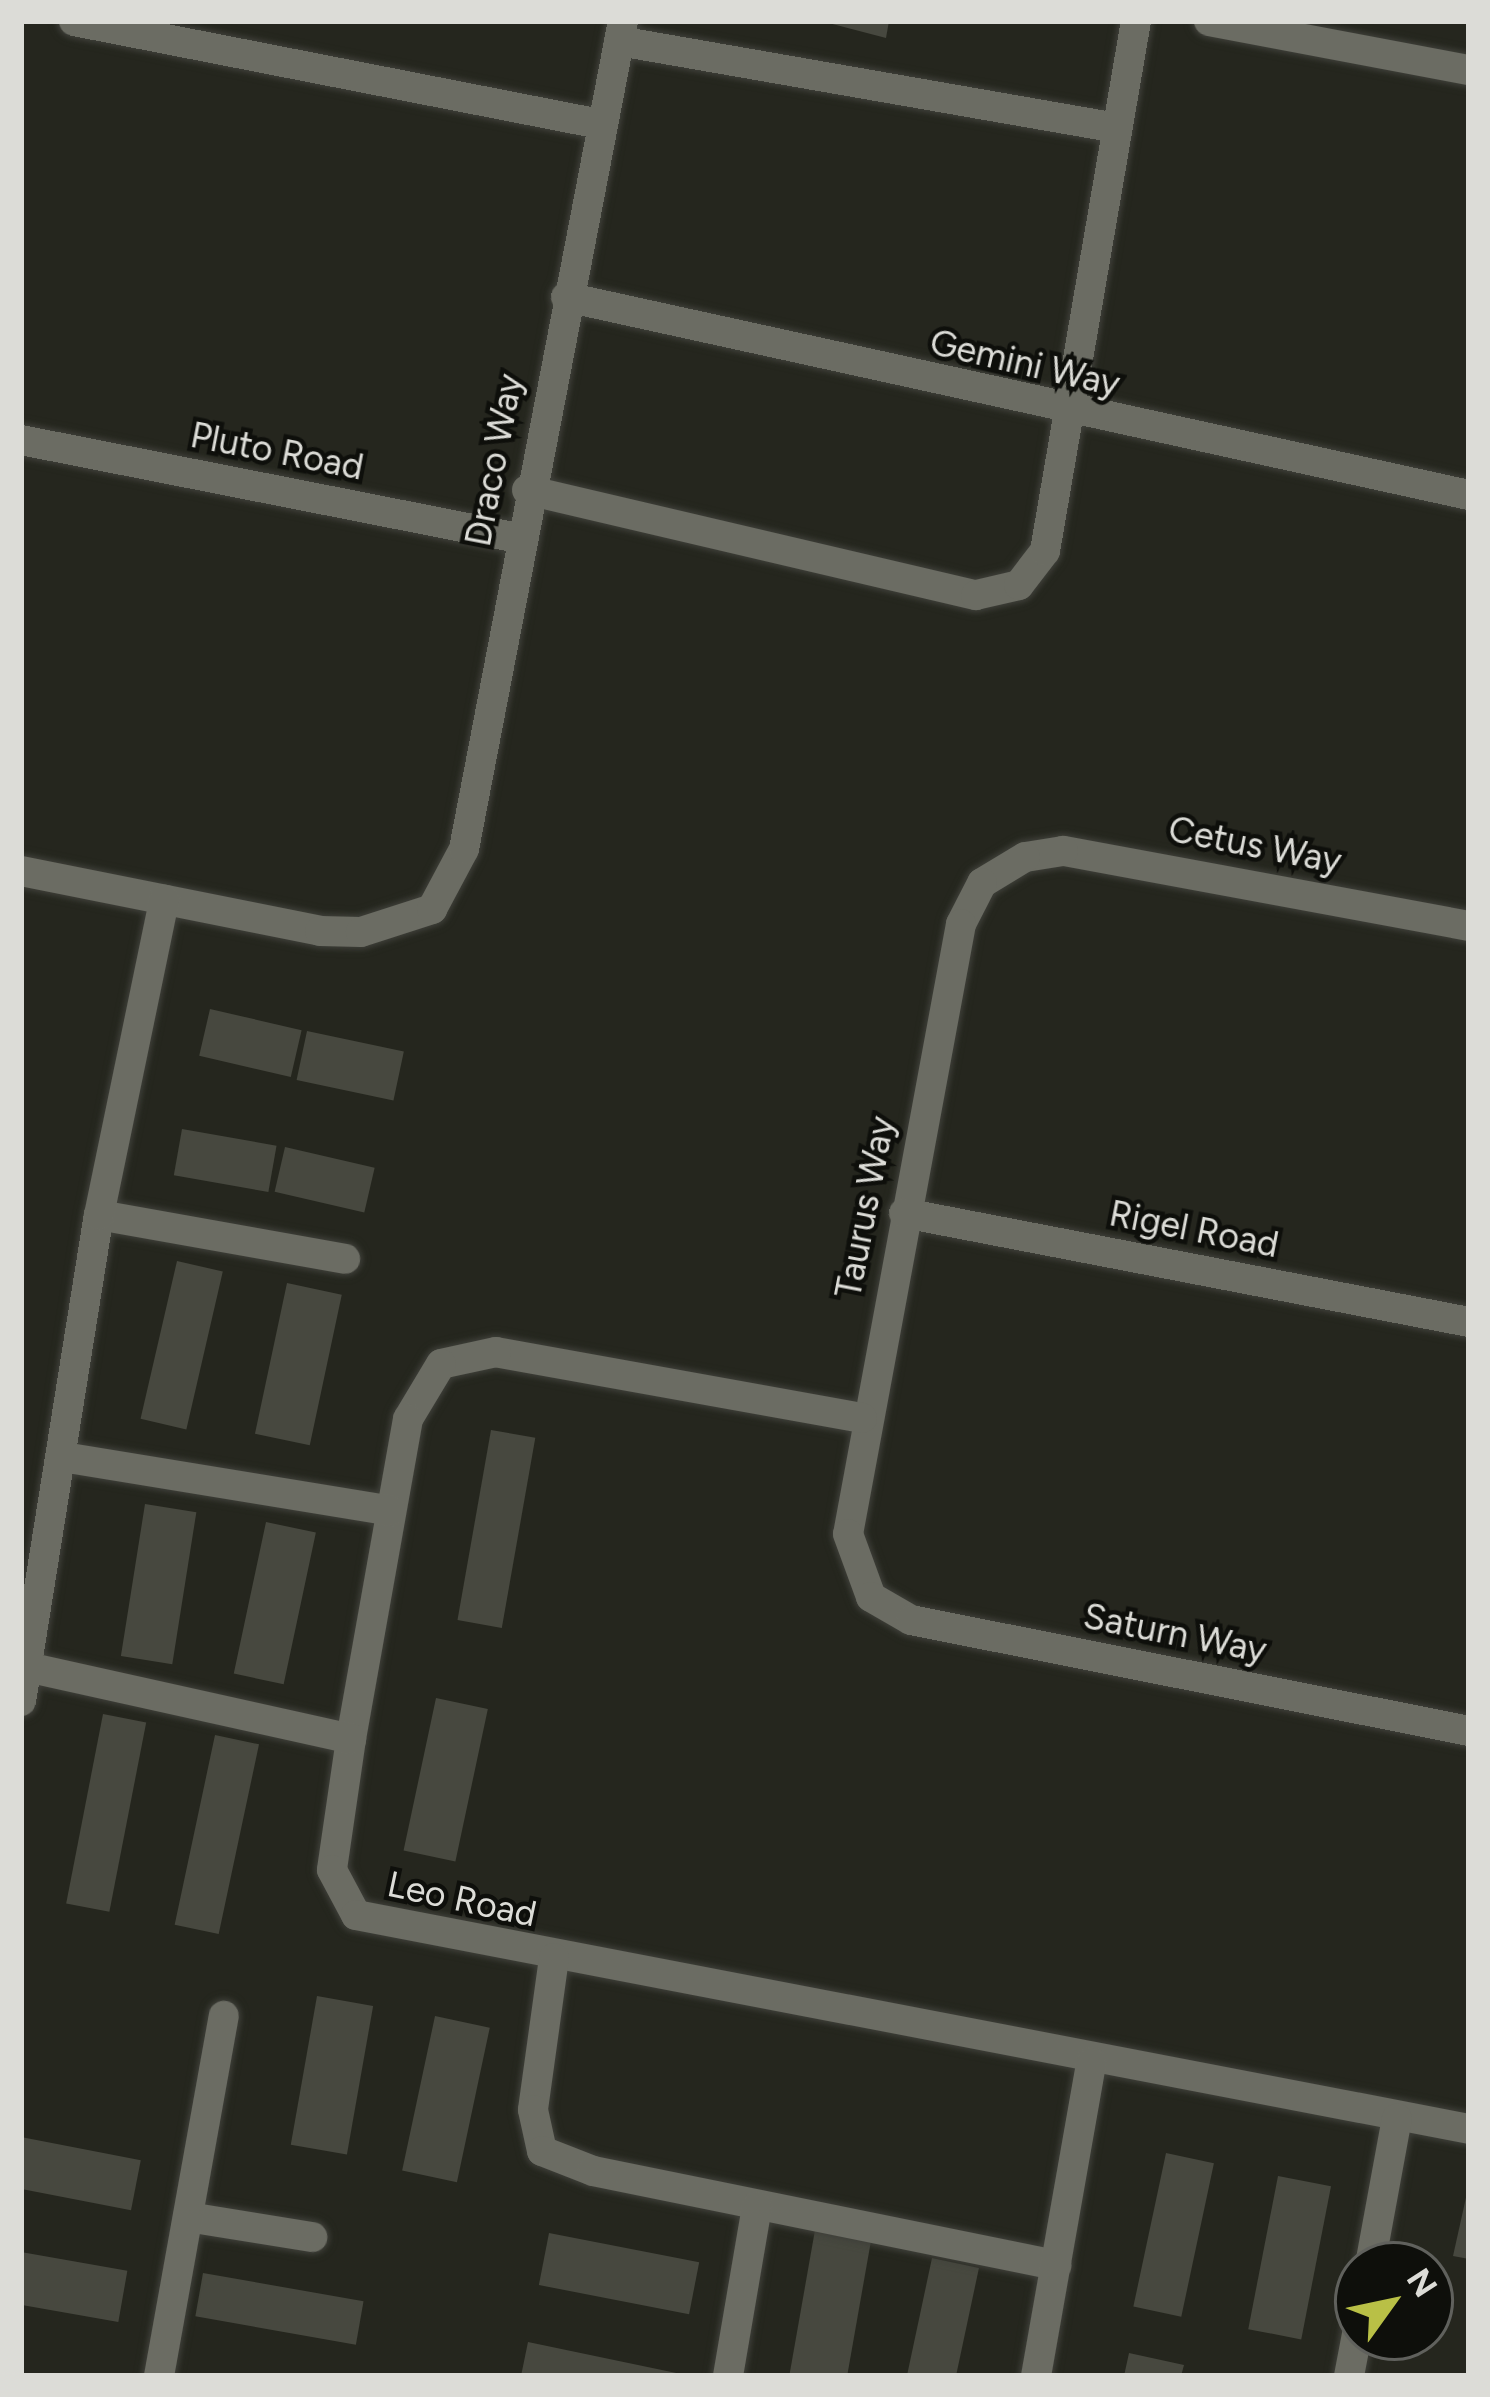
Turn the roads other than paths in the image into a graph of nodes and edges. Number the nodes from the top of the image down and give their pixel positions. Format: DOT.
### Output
graph roads {
  1 [pos="74,21"];
  2 [pos="1136,21"];
  3 [pos="1209,21"];
  4 [pos="621,31"];
  5 [pos="1469,70"];
  6 [pos="600,124"];
  7 [pos="1117,128"];
  8 [pos="566,297"];
  9 [pos="1062,412"];
  10 [pos="21,440"];
  11 [pos="527,490"];
  12 [pos="1469,495"];
  13 [pos="518,538"];
  14 [pos="1025,857"];
  15 [pos="21,871"];
  16 [pos="164,900"];
  17 [pos="1469,926"];
  18 [pos="904,1213"];
  19 [pos="99,1215"];
  20 [pos="345,1259"];
  21 [pos="1469,1322"];
  22 [pos="862,1418"];
  23 [pos="63,1456"];
  24 [pos="391,1511"];
  25 [pos="871,1597"];
  26 [pos="27,1667"];
  27 [pos="21,1700"];
  28 [pos="1469,1731"];
  29 [pos="351,1739"];
  30 [pos="554,1958"];
  31 [pos="224,2016"];
  32 [pos="1091,2063"];
  33 [pos="1397,2118"];
  34 [pos="1469,2129"];
  35 [pos="757,2206"];
  36 [pos="188,2217"];
  37 [pos="312,2237"];
  38 [pos="1374,2241"];
  39 [pos="1057,2265"];
  40 [pos="159,2376"];
  41 [pos="728,2376"];
  42 [pos="1036,2376"];
  1 -- 6 [label="street"];
  2 -- 7 [label="street"];
  3 -- 5 [label="street"];
  4 -- 6 [label="street, Draco Way"];
  4 -- 7 [label="street"];
  6 -- 8 [label="street, Draco Way"];
  7 -- 9 [label="street"];
  8 -- 9 [label="street, Gemini Way"];
  8 -- 11 [label="street, Draco Way"];
  9 -- 11 [label="street"];
  9 -- 12 [label="street, Gemini Way"];
  10 -- 13 [label="street, Pluto Road"];
  11 -- 13 [label="street, Draco Way"];
  13 -- 16 [label="street, Draco Way"];
  14 -- 17 [label="street, Cetus Way"];
  14 -- 18 [label="street, Taurus Way"];
  15 -- 16 [label="street"];
  16 -- 19 [label="street"];
  18 -- 21 [label="street, Rigel Road"];
  18 -- 22 [label="street, Taurus Way"];
  19 -- 20 [label="street"];
  19 -- 23 [label="street"];
  22 -- 24 [label="street, Leo Road"];
  22 -- 25 [label="street, Taurus Way"];
  23 -- 24 [label="street"];
  23 -- 26 [label="street"];
  24 -- 29 [label="street, Leo Road"];
  25 -- 28 [label="street, Saturn Way"];
  26 -- 27 [label="street"];
  26 -- 29 [label="street"];
  29 -- 30 [label="street, Leo Road"];
  30 -- 32 [label="street, Leo Road"];
  30 -- 35 [label="street"];
  31 -- 36 [label="street"];
  32 -- 33 [label="street, Leo Road"];
  32 -- 39 [label="street"];
  33 -- 34 [label="street, Leo Road"];
  33 -- 38 [label="street"];
  35 -- 39 [label="street"];
  35 -- 41 [label="street"];
  36 -- 37 [label="street"];
  36 -- 40 [label="street"];
  39 -- 42 [label="street"];
}
